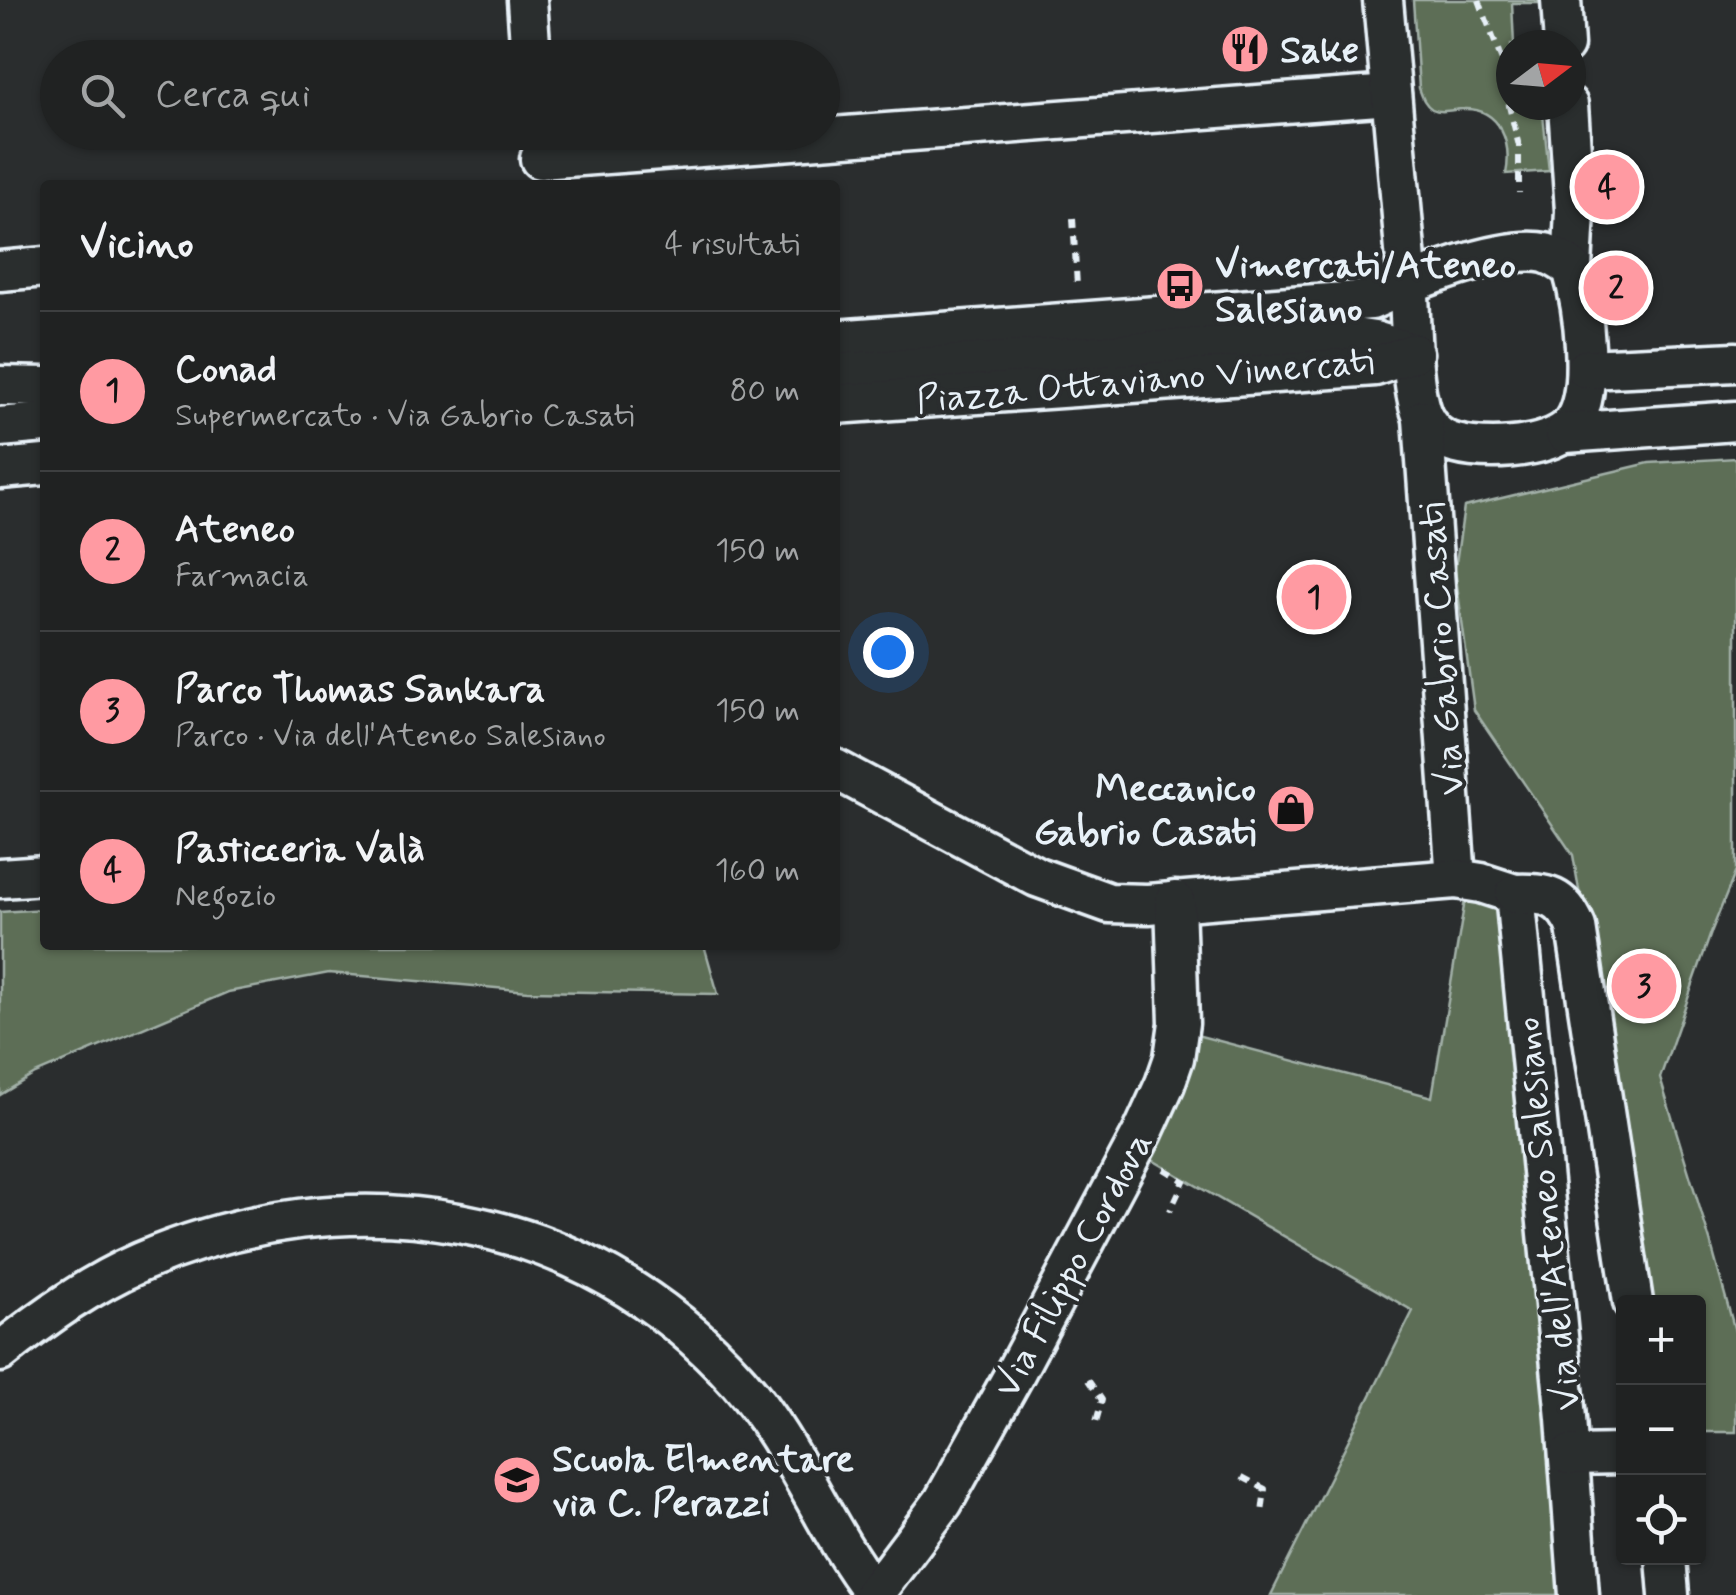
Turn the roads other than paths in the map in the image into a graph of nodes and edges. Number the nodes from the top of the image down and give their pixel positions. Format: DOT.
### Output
graph roads {
  1 [pos="527,0"];
  2 [pos="1384,0"];
  3 [pos="1561,0"];
  4 [pos="1563,30"];
  5 [pos="530,40"];
  6 [pos="1391,95"];
  7 [pos="1569,120"];
  8 [pos="840,136"];
  9 [pos="660,150"];
  10 [pos="540,159"];
  11 [pos="40,267"];
  12 [pos="1572,268"];
  13 [pos="0,271"];
  14 [pos="1408,284"];
  15 [pos="840,340"];
  16 [pos="1413,353"];
  17 [pos="1726,365"];
  18 [pos="1586,369"];
  19 [pos="840,374"];
  20 [pos="0,386"];
  21 [pos="40,387"];
  22 [pos="840,404"];
  23 [pos="1424,419"];
  24 [pos="1727,420"];
  25 [pos="40,423"];
  26 [pos="0,427"];
  27 [pos="1565,433"];
  28 [pos="40,465"];
  29 [pos="0,468"];
  30 [pos="840,772"];
  31 [pos="40,875"];
  32 [pos="0,878"];
  33 [pos="1456,878"];
  34 [pos="1515,894"];
  35 [pos="1175,901"];
  36 [pos="1632,1295"];
  37 [pos="0,1352"];
  38 [pos="1616,1454"];
  39 [pos="1569,1455"];
  40 [pos="1667,1565"];
  41 [pos="873,1594"];
  42 [pos="1579,1595"];
  43 [pos="1669,1595"];
  1 -- 5 [label="street"];
  2 -- 6 [label="street"];
  3 -- 4 [label="street"];
  6 -- 8 [label="street"];
  6 -- 14 [label="street"];
  7 -- 12 [label="street"];
  9 -- 10 [label="street"];
  11 -- 13 [label="street"];
  12 -- 14 [label="street"];
  12 -- 18 [label="street"];
  14 -- 15 [label="street, Piazza Ottaviano Vimercati"];
  14 -- 16 [label="street"];
  16 -- 19 [label="street, Piazza Ottaviano Vimercati"];
  16 -- 22 [label="street, Piazza Ottaviano Vimercati"];
  16 -- 23 [label="street"];
  17 -- 18 [label="street"];
  18 -- 27 [label="street"];
  20 -- 21 [label="street"];
  23 -- 27 [label="street"];
  23 -- 33 [label="street, Via Gabrio Casati"];
  24 -- 27 [label="street"];
  25 -- 26 [label="street"];
  28 -- 29 [label="street"];
  30 -- 35 [label="street"];
  31 -- 32 [label="street"];
  33 -- 34 [label="street"];
  33 -- 35 [label="street"];
  34 -- 36 [label="street"];
  34 -- 39 [label="street, Via dell'Ateneo Salesiano"];
  35 -- 41 [label="street, Via Filippo Cordova"];
  37 -- 41 [label="street"];
  38 -- 39 [label="street"];
  39 -- 42 [label="street, Via dell'Ateneo Salesiano"];
  40 -- 43 [label="street"];
}
